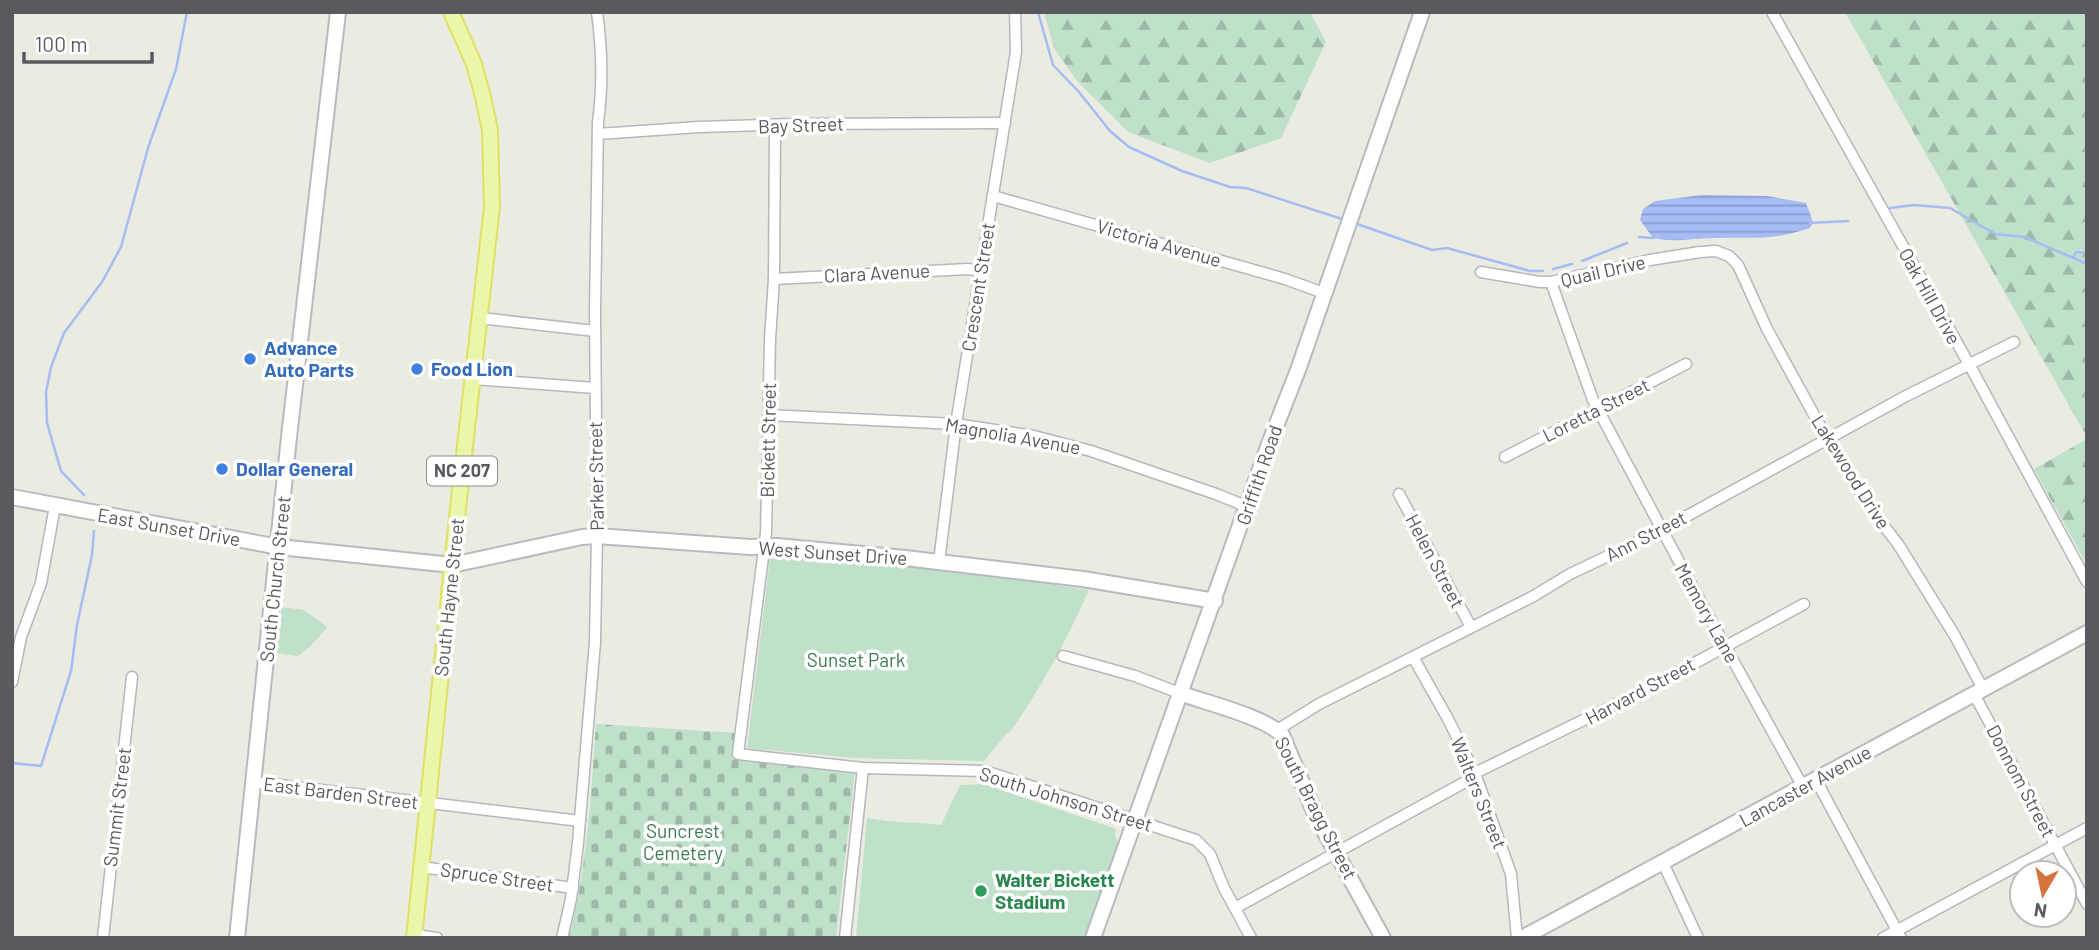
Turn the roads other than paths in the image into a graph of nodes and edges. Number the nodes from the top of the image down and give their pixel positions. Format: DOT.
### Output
graph roads {
  1 [pos="338,12"];
  2 [pos="451,12"];
  3 [pos="597,12"];
  4 [pos="1015,12"];
  5 [pos="1422,12"];
  6 [pos="1772,12"];
  7 [pos="1005,123"];
  8 [pos="775,125"];
  9 [pos="598,134"];
  10 [pos="993,196"];
  11 [pos="1724,253"];
  12 [pos="980,271"];
  13 [pos="1481,272"];
  14 [pos="774,279"];
  15 [pos="1551,282"];
  16 [pos="1324,293"];
  17 [pos="480,318"];
  18 [pos="595,331"];
  19 [pos="2014,342"];
  20 [pos="1686,364"];
  21 [pos="1970,366"];
  22 [pos="473,379"];
  23 [pos="595,388"];
  24 [pos="1598,409"];
  25 [pos="768,415"];
  26 [pos="956,424"];
  27 [pos="1828,439"];
  28 [pos="1505,457"];
  29 [pos="1399,494"];
  30 [pos="12,497"];
  31 [pos="55,506"];
  32 [pos="1248,507"];
  33 [pos="1661,530"];
  34 [pos="597,536"];
  35 [pos="764,546"];
  36 [pos="279,547"];
  37 [pos="939,562"];
  38 [pos="452,565"];
  39 [pos="2087,582"];
  40 [pos="1215,601"];
  41 [pos="1804,604"];
  42 [pos="1471,627"];
  43 [pos="2087,633"];
  44 [pos="1724,646"];
  45 [pos="1063,656"];
  46 [pos="1413,657"];
  47 [pos="132,677"];
  48 [pos="12,682"];
  49 [pos="1978,692"];
  50 [pos="1182,694"];
  51 [pos="1277,730"];
  52 [pos="738,754"];
  53 [pos="863,768"];
  54 [pos="1475,774"];
  55 [pos="254,782"];
  56 [pos="1809,783"];
  57 [pos="428,803"];
  58 [pos="1137,820"];
  59 [pos="580,821"];
  60 [pos="2087,828"];
  61 [pos="2055,845"];
  62 [pos="1335,851"];
  63 [pos="1663,863"];
  64 [pos="421,867"];
  65 [pos="573,888"];
  66 [pos="2087,904"];
  67 [pos="1235,908"];
  68 [pos="1899,934"];
  69 [pos="415,936"];
  70 [pos="1532,936"];
  71 [pos="103,938"];
  72 [pos="237,938"];
  73 [pos="437,938"];
  74 [pos="562,938"];
  75 [pos="845,938"];
  76 [pos="1093,938"];
  77 [pos="1251,938"];
  78 [pos="1383,938"];
  79 [pos="1517,938"];
  80 [pos="1698,938"];
  81 [pos="1882,938"];
  1 -- 36 [label="street, South Church Street"];
  2 -- 17 [label="main road, South Hayne Street / NC 207"];
  3 -- 9 [label="street, Parker Street"];
  4 -- 7 [label="street, Crescent Street"];
  5 -- 16 [label="street, Griffith Road"];
  6 -- 21 [label="street, Oak Hill Drive"];
  7 -- 8 [label="street, Bay Street"];
  7 -- 10 [label="street, Crescent Street"];
  8 -- 9 [label="street, Bay Street"];
  8 -- 14 [label="street, Bickett Street"];
  9 -- 18 [label="street, Parker Street"];
  10 -- 12 [label="street, Crescent Street"];
  10 -- 16 [label="street, Victoria Avenue"];
  11 -- 15 [label="street, Quail Drive"];
  11 -- 27 [label="street, Lakewood Drive"];
  12 -- 14 [label="street, Clara Avenue"];
  12 -- 26 [label="street, Crescent Street"];
  13 -- 15 [label="street, Quail Drive"];
  14 -- 25 [label="street, Bickett Street"];
  15 -- 24 [label="street, Memory Lane"];
  16 -- 32 [label="street, Griffith Road"];
  17 -- 18 [label="street"];
  17 -- 22 [label="main road, South Hayne Street / NC 207"];
  18 -- 23 [label="street, Parker Street"];
  19 -- 21 [label="street, Ann Street"];
  20 -- 24 [label="street, Loretta Street"];
  21 -- 27 [label="street, Ann Street"];
  21 -- 39 [label="street, Oak Hill Drive"];
  22 -- 23 [label="street"];
  22 -- 38 [label="main road, South Hayne Street / NC 207"];
  23 -- 34 [label="street, Parker Street"];
  24 -- 28 [label="street, Loretta Street"];
  24 -- 33 [label="street, Memory Lane"];
  25 -- 26 [label="street, Magnolia Avenue"];
  25 -- 35 [label="street, Bickett Street"];
  26 -- 32 [label="street, Magnolia Avenue"];
  26 -- 37 [label="street, Crescent Street"];
  27 -- 33 [label="street, Ann Street"];
  27 -- 49 [label="street, Lakewood Drive"];
  29 -- 42 [label="street, Helen Street"];
  30 -- 31 [label="street, East Sunset Drive"];
  31 -- 36 [label="street, East Sunset Drive"];
  31 -- 48 [label="street"];
  32 -- 40 [label="street, Griffith Road"];
  33 -- 42 [label="street, Ann Street"];
  33 -- 44 [label="street, Memory Lane"];
  34 -- 35 [label="street, West Sunset Drive"];
  34 -- 38 [label="street, West Sunset Drive"];
  34 -- 59 [label="street, Parker Street"];
  35 -- 37 [label="street, West Sunset Drive"];
  35 -- 52 [label="street, Bickett Street"];
  36 -- 38 [label="street, East Sunset Drive"];
  36 -- 55 [label="street, South Church Street"];
  37 -- 40 [label="street, West Sunset Drive"];
  38 -- 57 [label="main road, South Hayne Street / NC 207"];
  40 -- 50 [label="street, Griffith Road"];
  41 -- 44 [label="street, Harvard Street"];
  42 -- 46 [label="street, Ann Street"];
  43 -- 49 [label="street, Lancaster Avenue"];
  44 -- 54 [label="street, Harvard Street"];
  44 -- 56 [label="street, Memory Lane"];
  45 -- 50 [label="street, South Bragg Street"];
  46 -- 51 [label="street, Ann Street"];
  46 -- 54 [label="street, Walters Street"];
  47 -- 71 [label="street, Summit Street"];
  49 -- 56 [label="street, Lancaster Avenue"];
  49 -- 61 [label="street, Donnom Street"];
  50 -- 51 [label="street, South Bragg Street"];
  50 -- 58 [label="street, Griffith Road"];
  51 -- 62 [label="street, South Bragg Street"];
  52 -- 53 [label="street, South Johnson Street"];
  53 -- 58 [label="street, South Johnson Street"];
  53 -- 75 [label="street"];
  54 -- 62 [label="street, Harvard Street"];
  54 -- 79 [label="street, Walters Street"];
  55 -- 57 [label="street, East Barden Street"];
  55 -- 72 [label="street, South Church Street"];
  56 -- 63 [label="street, Lancaster Avenue"];
  56 -- 68 [label="street, Memory Lane"];
  57 -- 59 [label="street, East Barden Street"];
  57 -- 64 [label="main road, South Hayne Street / NC 207"];
  58 -- 67 [label="street, South Johnson Street"];
  58 -- 76 [label="street, Griffith Road"];
  59 -- 65 [label="street, Parker Street"];
  60 -- 61 [label="street"];
  61 -- 66 [label="street, Donnom Street"];
  61 -- 68 [label="street"];
  62 -- 67 [label="street, Harvard Street"];
  62 -- 78 [label="street, South Bragg Street"];
  63 -- 70 [label="street, Lancaster Avenue"];
  63 -- 80 [label="street"];
  64 -- 65 [label="street, Spruce Street"];
  64 -- 69 [label="main road, South Hayne Street / NC 207"];
  65 -- 74 [label="street, Parker Street"];
  67 -- 77 [label="street, South Johnson Street"];
  68 -- 81 [label="street"];
  69 -- 73 [label="street"];
}
